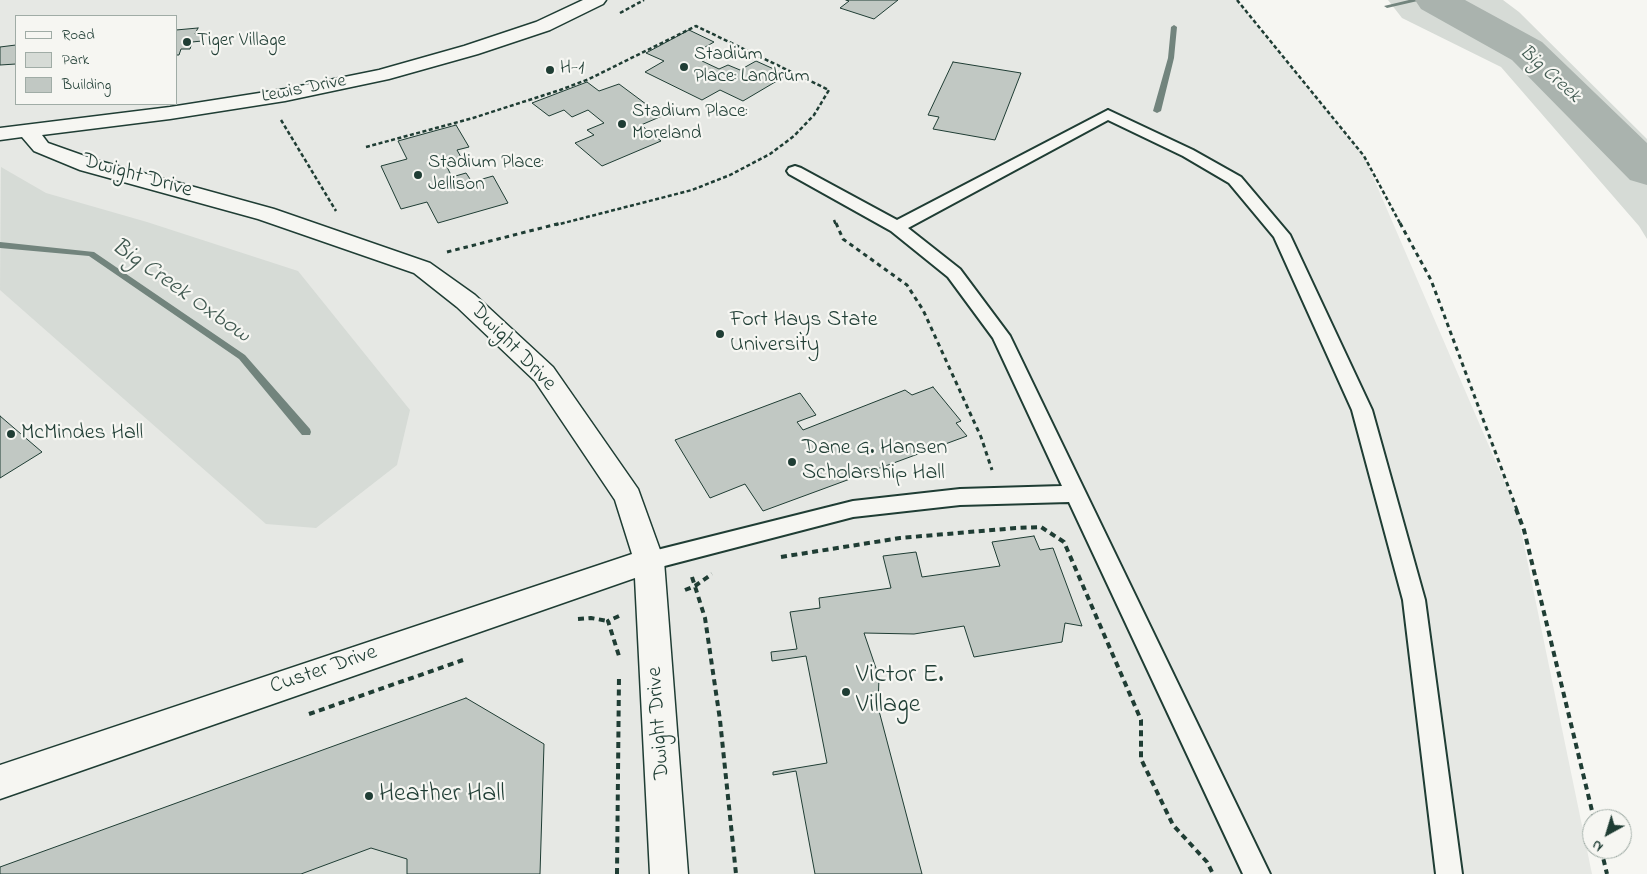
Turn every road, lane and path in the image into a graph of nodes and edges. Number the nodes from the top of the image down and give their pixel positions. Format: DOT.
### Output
graph roads {
  1 [pos="597,0"];
  2 [pos="1237,0"];
  3 [pos="279,116"];
  4 [pos="28,131"];
  5 [pos="0,134"];
  6 [pos="366,147"];
  7 [pos="795,171"];
  8 [pos="832,191"];
  9 [pos="339,216"];
  10 [pos="897,227"];
  11 [pos="439,254"];
  12 [pos="1075,494"];
  13 [pos="991,496"];
  14 [pos="1005,529"];
  15 [pos="779,558"];
  16 [pos="649,561"];
  17 [pos="718,570"];
  18 [pos="652,602"];
  19 [pos="619,658"];
  20 [pos="619,668"];
  21 [pos="0,782"];
  22 [pos="1592,809"];
  23 [pos="1603,859"];
  24 [pos="617,874"];
  25 [pos="670,874"];
  26 [pos="1213,874"];
  27 [pos="1257,874"];
  28 [pos="1449,874"];
  29 [pos="1607,874"];
  1 -- 4 [label="street, Lewis Drive"];
  2 -- 22 [label="path"];
  3 -- 9 [label="path"];
  4 -- 5 [label="street, Lewis Drive"];
  4 -- 16 [label="street, Dwight Drive"];
  6 -- 11 [label="path"];
  7 -- 8 [label="lane"];
  8 -- 10 [label="lane"];
  8 -- 13 [label="path"];
  10 -- 12 [label="lane"];
  10 -- 28 [label="lane"];
  12 -- 13 [label="lane"];
  12 -- 27 [label="lane"];
  13 -- 14 [label="path"];
  13 -- 16 [label="lane"];
  14 -- 15 [label="path"];
  14 -- 26 [label="path"];
  16 -- 18 [label="street, Dwight Drive"];
  16 -- 21 [label="street, Custer Drive"];
  17 -- 18 [label="path"];
  18 -- 19 [label="path"];
  18 -- 25 [label="street, Dwight Drive"];
  20 -- 24 [label="path"];
  23 -- 29 [label="path"];
}
